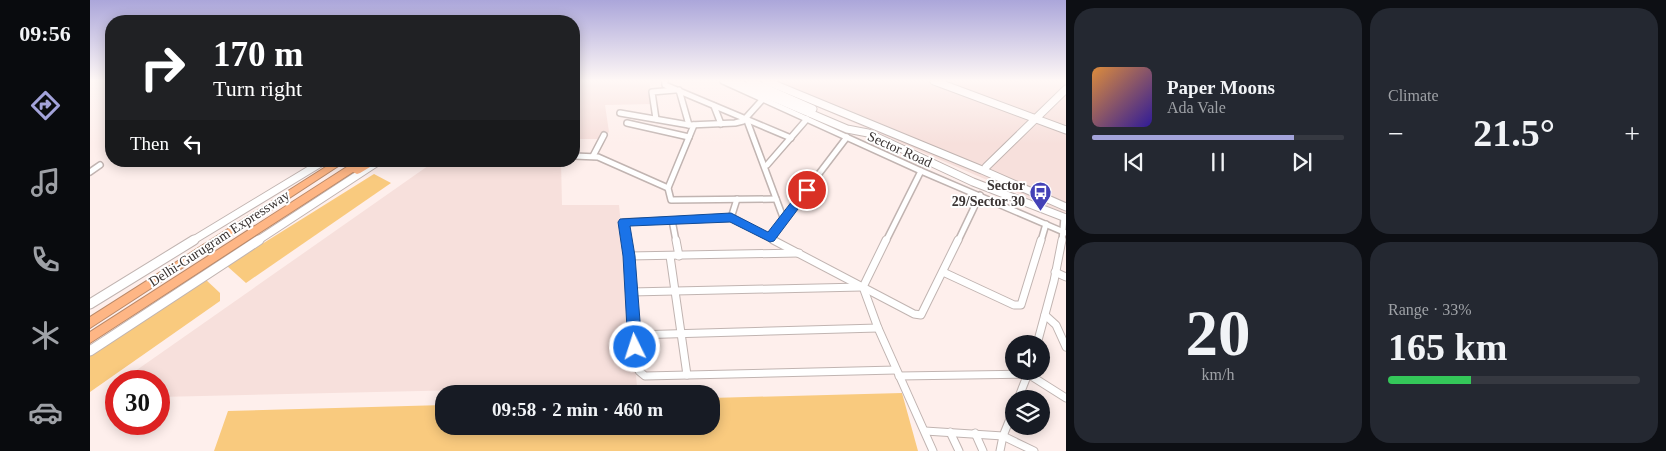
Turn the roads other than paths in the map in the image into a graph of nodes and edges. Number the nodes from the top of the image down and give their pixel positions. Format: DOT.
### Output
graph roads {
  1 [pos="653,102"];
  2 [pos="683,102"];
  3 [pos="705,102"];
  4 [pos="760,102"];
  5 [pos="770,102"];
  6 [pos="784,102"];
  7 [pos="798,102"];
  8 [pos="816,102"];
  9 [pos="826,102"];
  10 [pos="994,102"];
  11 [pos="997,102"];
  12 [pos="1052,102"];
  13 [pos="714,106"];
  14 [pos="620,113"];
  15 [pos="1036,117"];
  16 [pos="746,118"];
  17 [pos="656,119"];
  18 [pos="806,119"];
  19 [pos="859,120"];
  20 [pos="627,123"];
  21 [pos="721,124"];
  22 [pos="692,125"];
  23 [pos="1066,128"];
  24 [pos="868,133"];
  25 [pos="604,135"];
  26 [pos="689,137"];
  27 [pos="847,137"];
  28 [pos="791,138"];
  29 [pos="580,156"];
  30 [pos="593,156"];
  31 [pos="767,165"];
  32 [pos="100,166"];
  33 [pos="323,167"];
  34 [pos="324,167"];
  35 [pos="354,167"];
  36 [pos="365,167"];
  37 [pos="368,167"];
  38 [pos="984,168"];
  39 [pos="921,171"];
  40 [pos="90,172"];
  41 [pos="338,178"];
  42 [pos="973,182"];
  43 [pos="1018,186"];
  44 [pos="668,188"];
  45 [pos="980,195"];
  46 [pos="1011,197"];
  47 [pos="737,199"];
  48 [pos="776,199"];
  49 [pos="1066,207"];
  50 [pos="1065,217"];
  51 [pos="731,218"];
  52 [pos="672,220"];
  53 [pos="784,220"];
  54 [pos="1046,224"];
  55 [pos="1065,232"];
  56 [pos="770,238"];
  57 [pos="799,253"];
  58 [pos="629,256"];
  59 [pos="670,256"];
  60 [pos="679,256"];
  61 [pos="943,272"];
  62 [pos="1055,272"];
  63 [pos="1066,276"];
  64 [pos="863,287"];
  65 [pos="675,291"];
  66 [pos="631,292"];
  67 [pos="90,304"];
  68 [pos="1045,315"];
  69 [pos="90,323"];
  70 [pos="878,328"];
  71 [pos="681,334"];
  72 [pos="634,335"];
  73 [pos="1039,335"];
  74 [pos="90,338"];
  75 [pos="1066,347"];
  76 [pos="90,351"];
  77 [pos="898,373"];
  78 [pos="1005,373"];
  79 [pos="687,375"];
  80 [pos="1039,380"];
  81 [pos="1066,398"];
  82 [pos="925,431"];
  83 [pos="1005,431"];
  84 [pos="950,432"];
  85 [pos="975,433"];
  86 [pos="1003,436"];
  87 [pos="933,451"];
  88 [pos="959,451"];
  89 [pos="983,451"];
  90 [pos="1000,451"];
  91 [pos="1034,451"];
  1 -- 17 [label="street"];
  2 -- 22 [label="street"];
  3 -- 13 [label="street"];
  4 -- 16 [label="street"];
  5 -- 18 [label="street"];
  6 -- 24 [label="main road, Sector Road"];
  7 -- 24 [label="main road"];
  8 -- 19 [label="main road"];
  9 -- 19 [label="main road, Sector Road"];
  10 -- 15 [label="main road"];
  11 -- 15 [label="main road"];
  12 -- 15 [label="main road"];
  13 -- 16 [label="street"];
  13 -- 21 [label="street"];
  14 -- 17 [label="street"];
  15 -- 23 [label="main road"];
  15 -- 38 [label="main road"];
  16 -- 21 [label="street"];
  16 -- 28 [label="street"];
  16 -- 48 [label="street"];
  17 -- 22 [label="street"];
  18 -- 27 [label="street"];
  18 -- 28 [label="street"];
  19 -- 38 [label="main road, Sector Road"];
  20 -- 26 [label="street"];
  21 -- 22 [label="street"];
  22 -- 26 [label="street"];
  24 -- 42 [label="main road, Sector Road"];
  25 -- 30 [label="street"];
  26 -- 44 [label="street"];
  27 -- 39 [label="street"];
  27 -- 53 [label="street"];
  28 -- 31 [label="street"];
  29 -- 30 [label="street"];
  30 -- 44 [label="street"];
  32 -- 40 [label="street"];
  33 -- 67 [label="main road"];
  34 -- 69 [label="highway, Delhi-Gurugram Expressway"];
  35 -- 41 [label="highway, Delhi-Gurugram Expressway"];
  36 -- 41 [label="highway"];
  37 -- 76 [label="main road"];
  38 -- 42 [label="main road"];
  38 -- 43 [label="main road, Sector Road"];
  38 -- 49 [label="main road"];
  39 -- 45 [label="street"];
  39 -- 64 [label="street"];
  41 -- 74 [label="highway, Delhi-Gurugram Expressway"];
  42 -- 46 [label="main road, Sector Road"];
  43 -- 46 [label="main road"];
  43 -- 49 [label="main road, Sector Road"];
  44 -- 47 [label="street"];
  45 -- 54 [label="street"];
  45 -- 61 [label="street"];
  46 -- 50 [label="main road, Sector Road"];
  47 -- 48 [label="street"];
  47 -- 51 [label="street"];
  48 -- 53 [label="street"];
  50 -- 55 [label="street"];
  51 -- 52 [label="street"];
  51 -- 56 [label="street"];
  52 -- 58 [label="street"];
  52 -- 60 [label="street"];
  53 -- 56 [label="street"];
  54 -- 55 [label="street"];
  54 -- 61 [label="street"];
  55 -- 62 [label="street"];
  56 -- 57 [label="street"];
  57 -- 60 [label="street"];
  57 -- 64 [label="street"];
  58 -- 59 [label="street"];
  58 -- 66 [label="street"];
  59 -- 60 [label="street"];
  59 -- 65 [label="street"];
  61 -- 64 [label="street"];
  62 -- 63 [label="street"];
  62 -- 68 [label="street"];
  64 -- 65 [label="street"];
  64 -- 70 [label="street"];
  65 -- 66 [label="street"];
  65 -- 71 [label="street"];
  66 -- 72 [label="street"];
  68 -- 73 [label="street"];
  68 -- 75 [label="street"];
  70 -- 71 [label="street"];
  70 -- 77 [label="street"];
  71 -- 72 [label="street"];
  71 -- 79 [label="street"];
  72 -- 79 [label="street"];
  77 -- 78 [label="street"];
  77 -- 79 [label="street"];
  77 -- 82 [label="street"];
  80 -- 81 [label="street"];
  82 -- 84 [label="street"];
  82 -- 87 [label="street"];
  83 -- 86 [label="street"];
  84 -- 85 [label="street"];
  84 -- 88 [label="street"];
  85 -- 86 [label="street"];
  85 -- 89 [label="street"];
  86 -- 90 [label="street"];
  86 -- 91 [label="street"];
}
